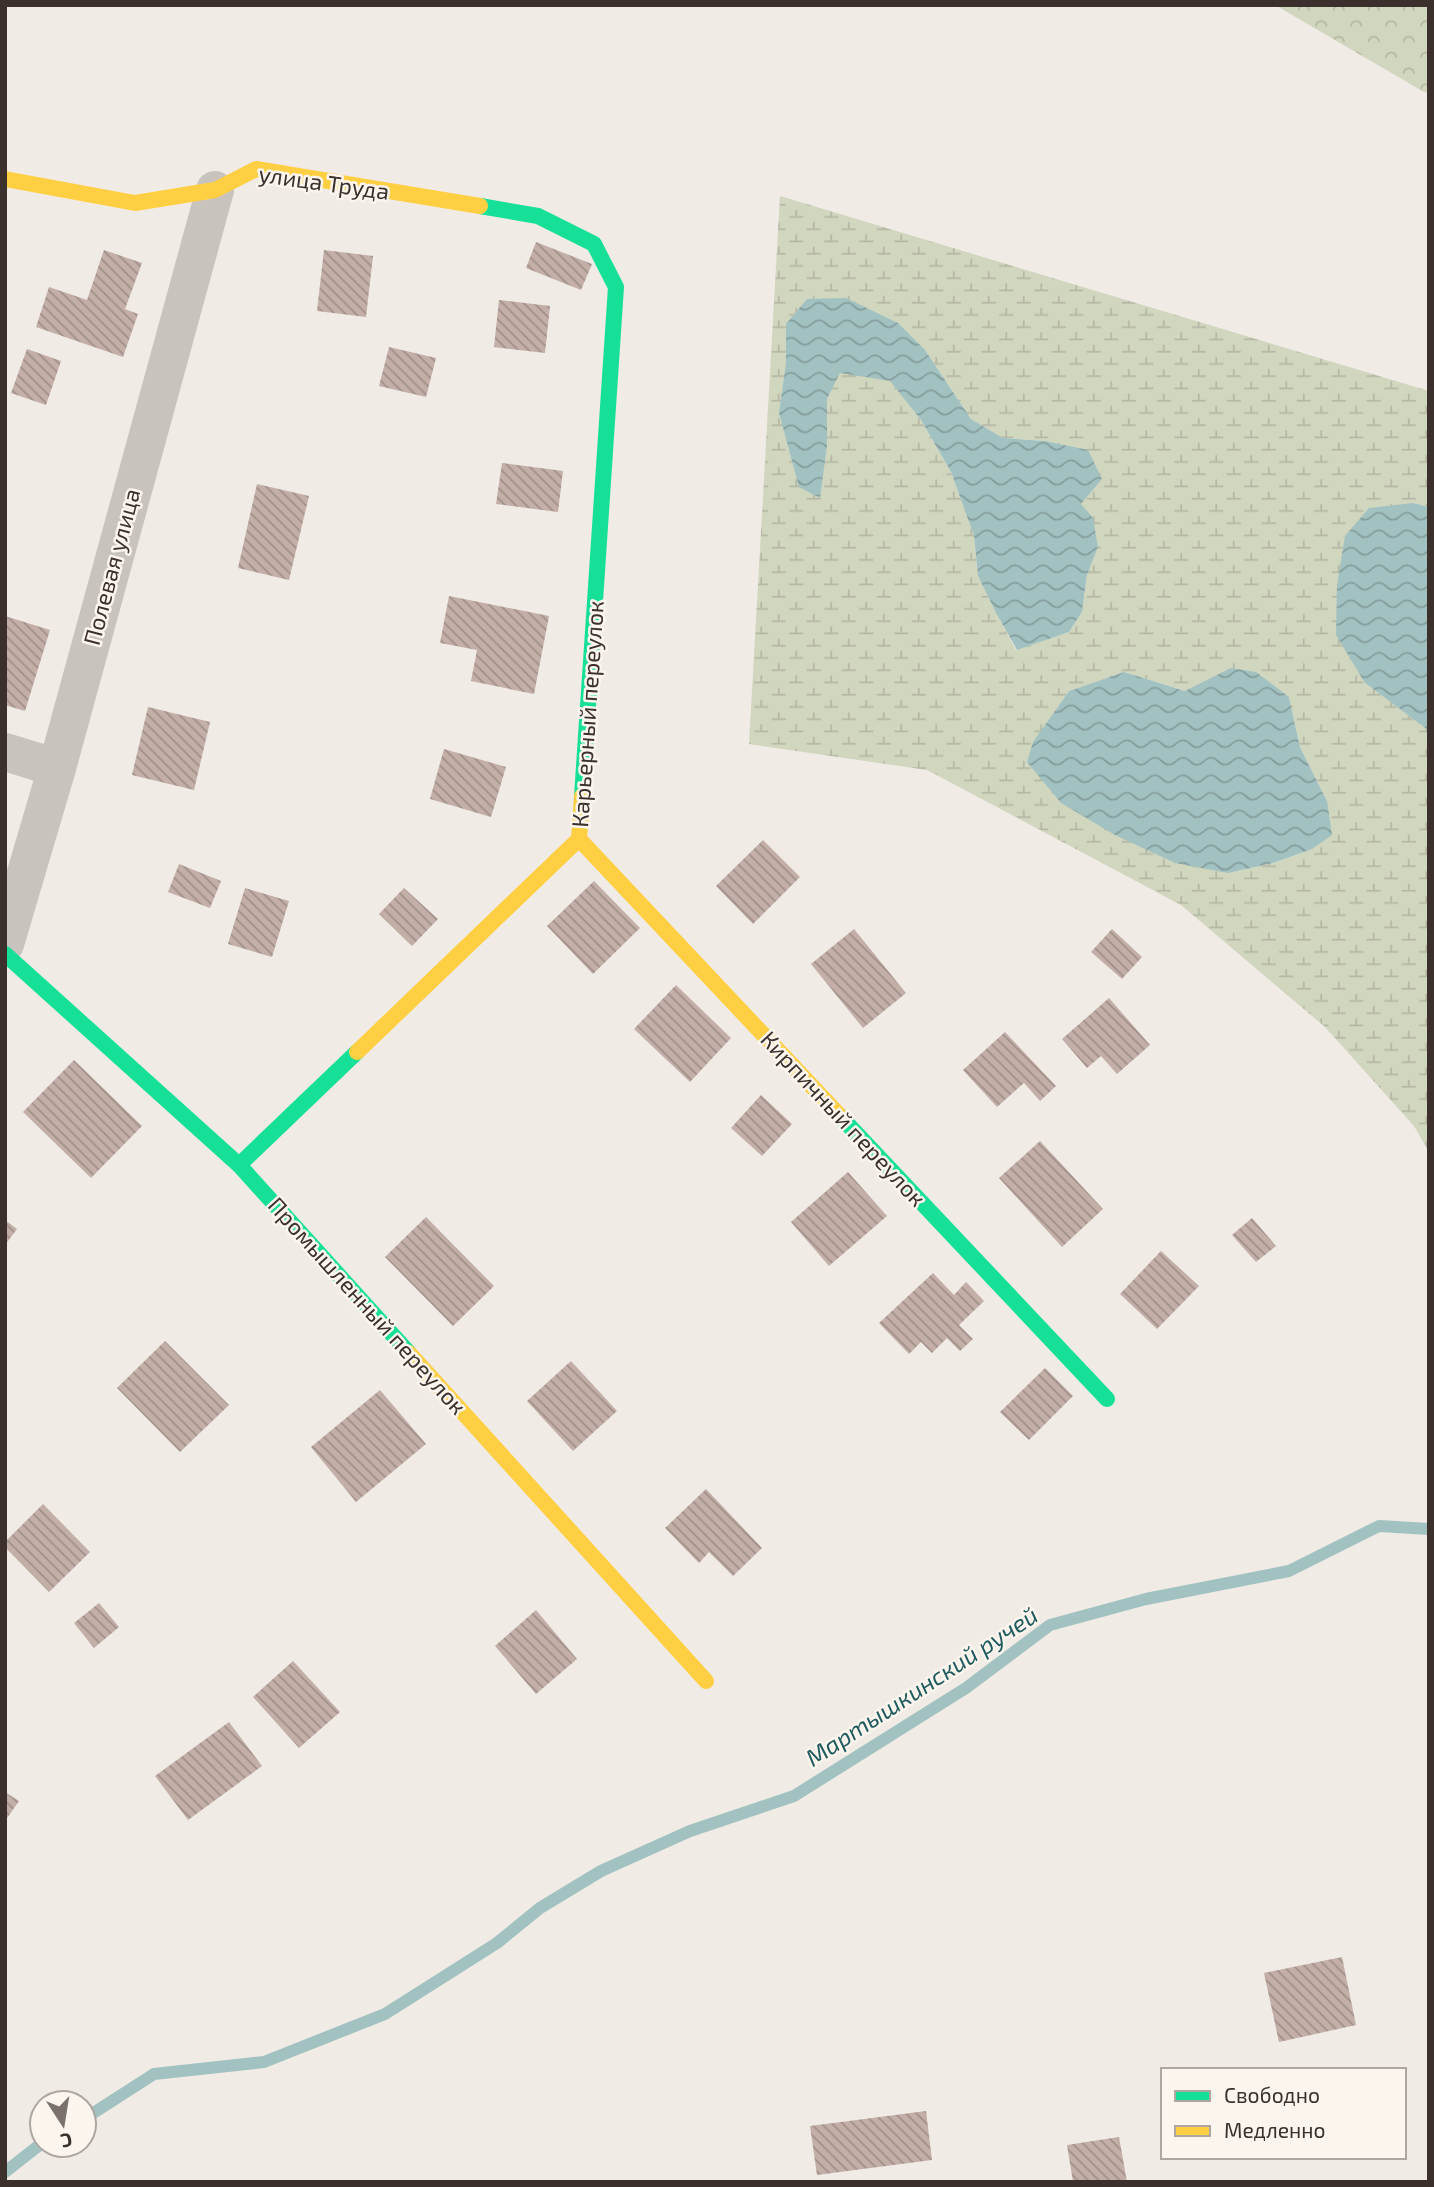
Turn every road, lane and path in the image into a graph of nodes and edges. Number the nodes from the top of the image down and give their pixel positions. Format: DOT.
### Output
graph roads {
  1 [pos="5,179"];
  2 [pos="215,190"];
  3 [pos="616,287"];
  4 [pos="5,752"];
  5 [pos="57,768"];
  6 [pos="579,839"];
  7 [pos="5,944"];
  8 [pos="5,954"];
  9 [pos="239,1165"];
  10 [pos="1107,1399"];
  11 [pos="706,1681"];
  1 -- 2 [label="street, улица Труда"];
  2 -- 3 [label="street, улица Труда"];
  2 -- 5 [label="street, Полевая улица"];
  3 -- 6 [label="street, Карьерный переулок"];
  4 -- 5 [label="street"];
  5 -- 7 [label="street, Полевая улица"];
  6 -- 9 [label="street, Карьерный переулок"];
  6 -- 10 [label="street, Кирпичный переулок"];
  8 -- 9 [label="street, Промышленный переулок"];
  9 -- 11 [label="street, Промышленный переулок"];
}
